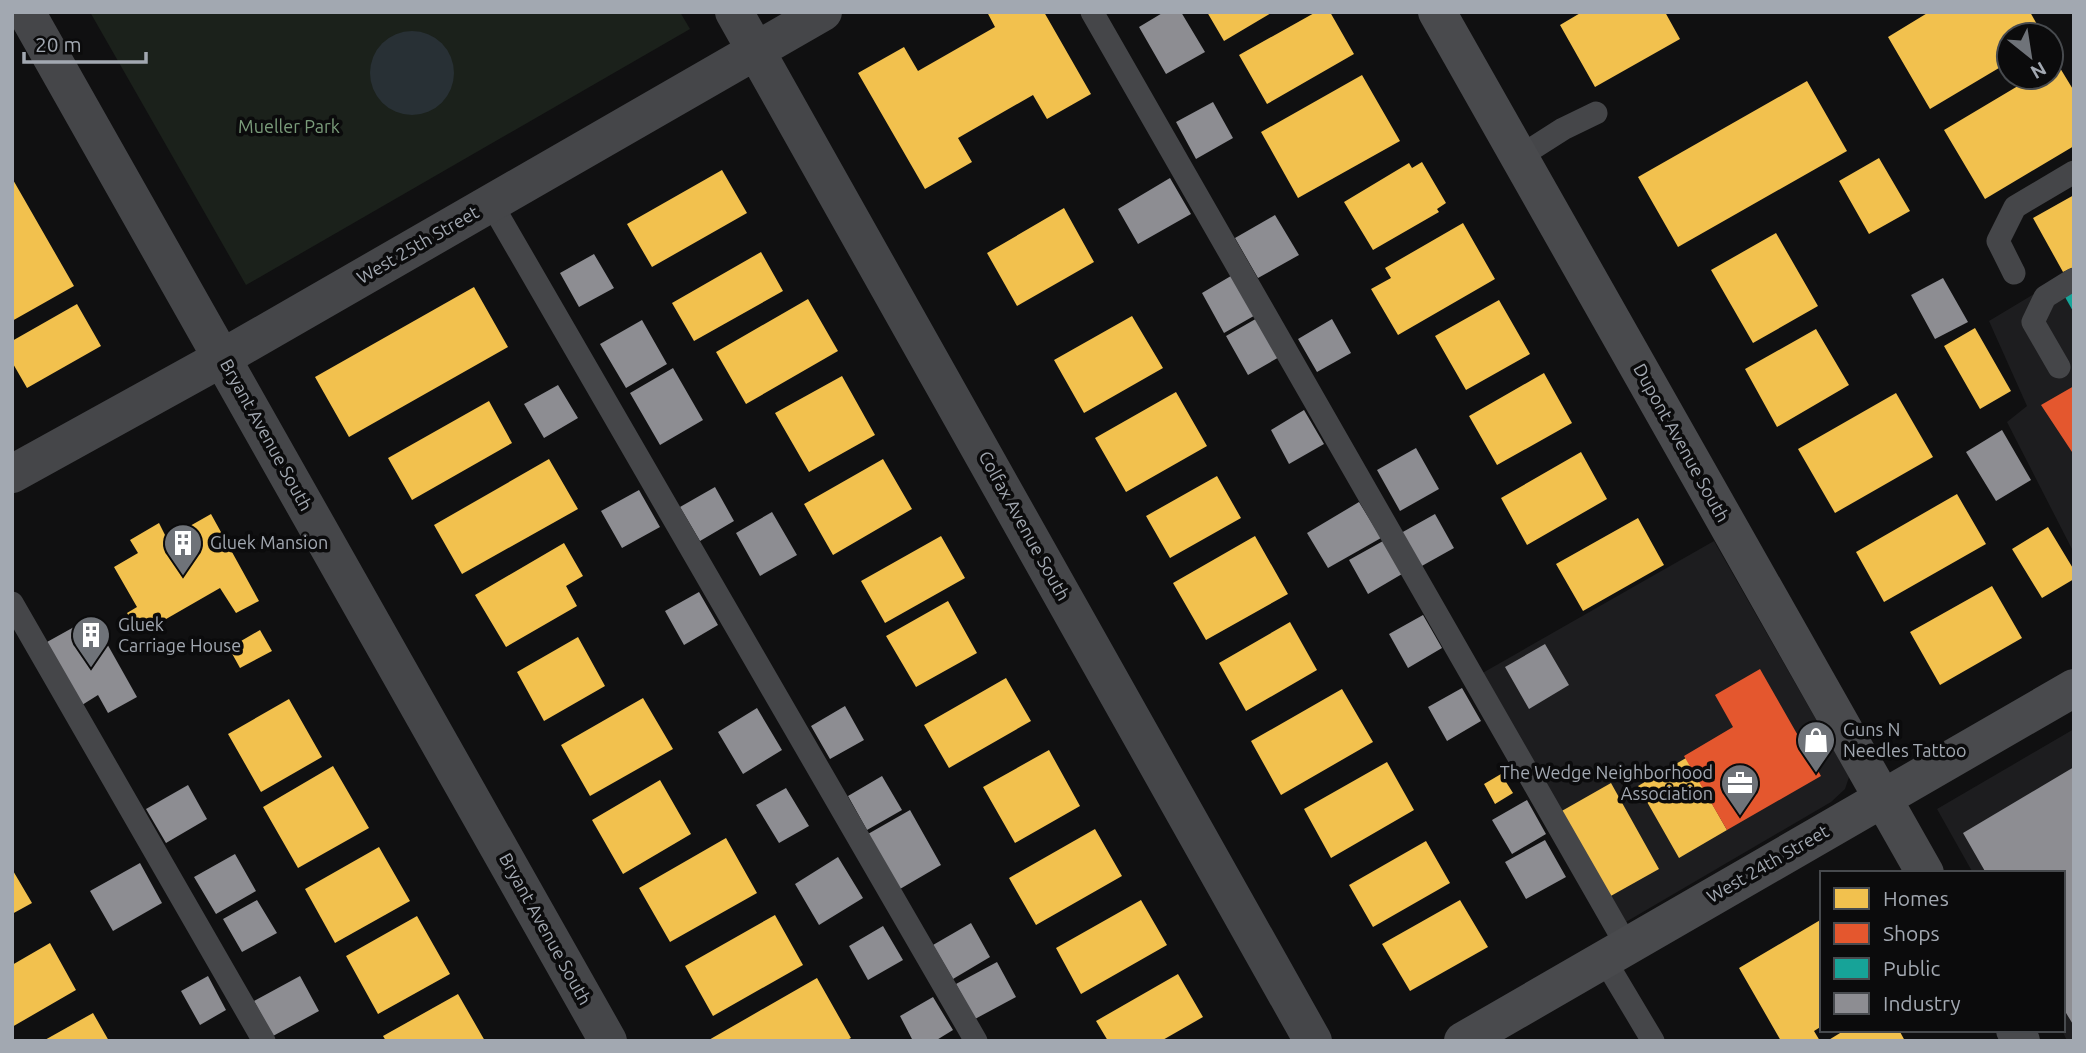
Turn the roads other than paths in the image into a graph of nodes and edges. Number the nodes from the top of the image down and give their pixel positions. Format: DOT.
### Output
graph roads {
  1 [pos="26,12"];
  2 [pos="734,12"];
  3 [pos="823,12"];
  4 [pos="1092,12"];
  5 [pos="1437,12"];
  6 [pos="756,50"];
  7 [pos="1597,113"];
  8 [pos="1519,157"];
  9 [pos="2074,172"];
  10 [pos="491,203"];
  11 [pos="2014,273"];
  12 [pos="2074,279"];
  13 [pos="222,358"];
  14 [pos="2059,367"];
  15 [pos="12,474"];
  16 [pos="12,603"];
  17 [pos="2074,688"];
  18 [pos="1882,799"];
  19 [pos="1924,871"];
  20 [pos="1616,953"];
  21 [pos="264,1041"];
  22 [pos="608,1041"];
  23 [pos="976,1041"];
  24 [pos="1313,1041"];
  25 [pos="1463,1041"];
  26 [pos="1653,1041"];
  1 -- 13 [label="street, Bryant Avenue South"];
  2 -- 6 [label="street, Colfax Avenue South"];
  3 -- 6 [label="street, West 25th Street"];
  4 -- 20 [label="lane"];
  5 -- 8 [label="street, Dupont Avenue South"];
  6 -- 10 [label="street, West 25th Street"];
  6 -- 24 [label="street, Colfax Avenue South"];
  7 -- 8 [label="lane"];
  8 -- 18 [label="street, Dupont Avenue South"];
  9 -- 11 [label="lane"];
  10 -- 13 [label="street, West 25th Street"];
  10 -- 23 [label="lane"];
  12 -- 14 [label="lane"];
  13 -- 15 [label="street, West 25th Street"];
  13 -- 22 [label="street, Bryant Avenue South"];
  16 -- 21 [label="lane"];
  17 -- 18 [label="street, West 24th Street"];
  18 -- 19 [label="street, Dupont Avenue South"];
  18 -- 20 [label="street, West 24th Street"];
  20 -- 25 [label="street, West 24th Street"];
  20 -- 26 [label="lane"];
}
